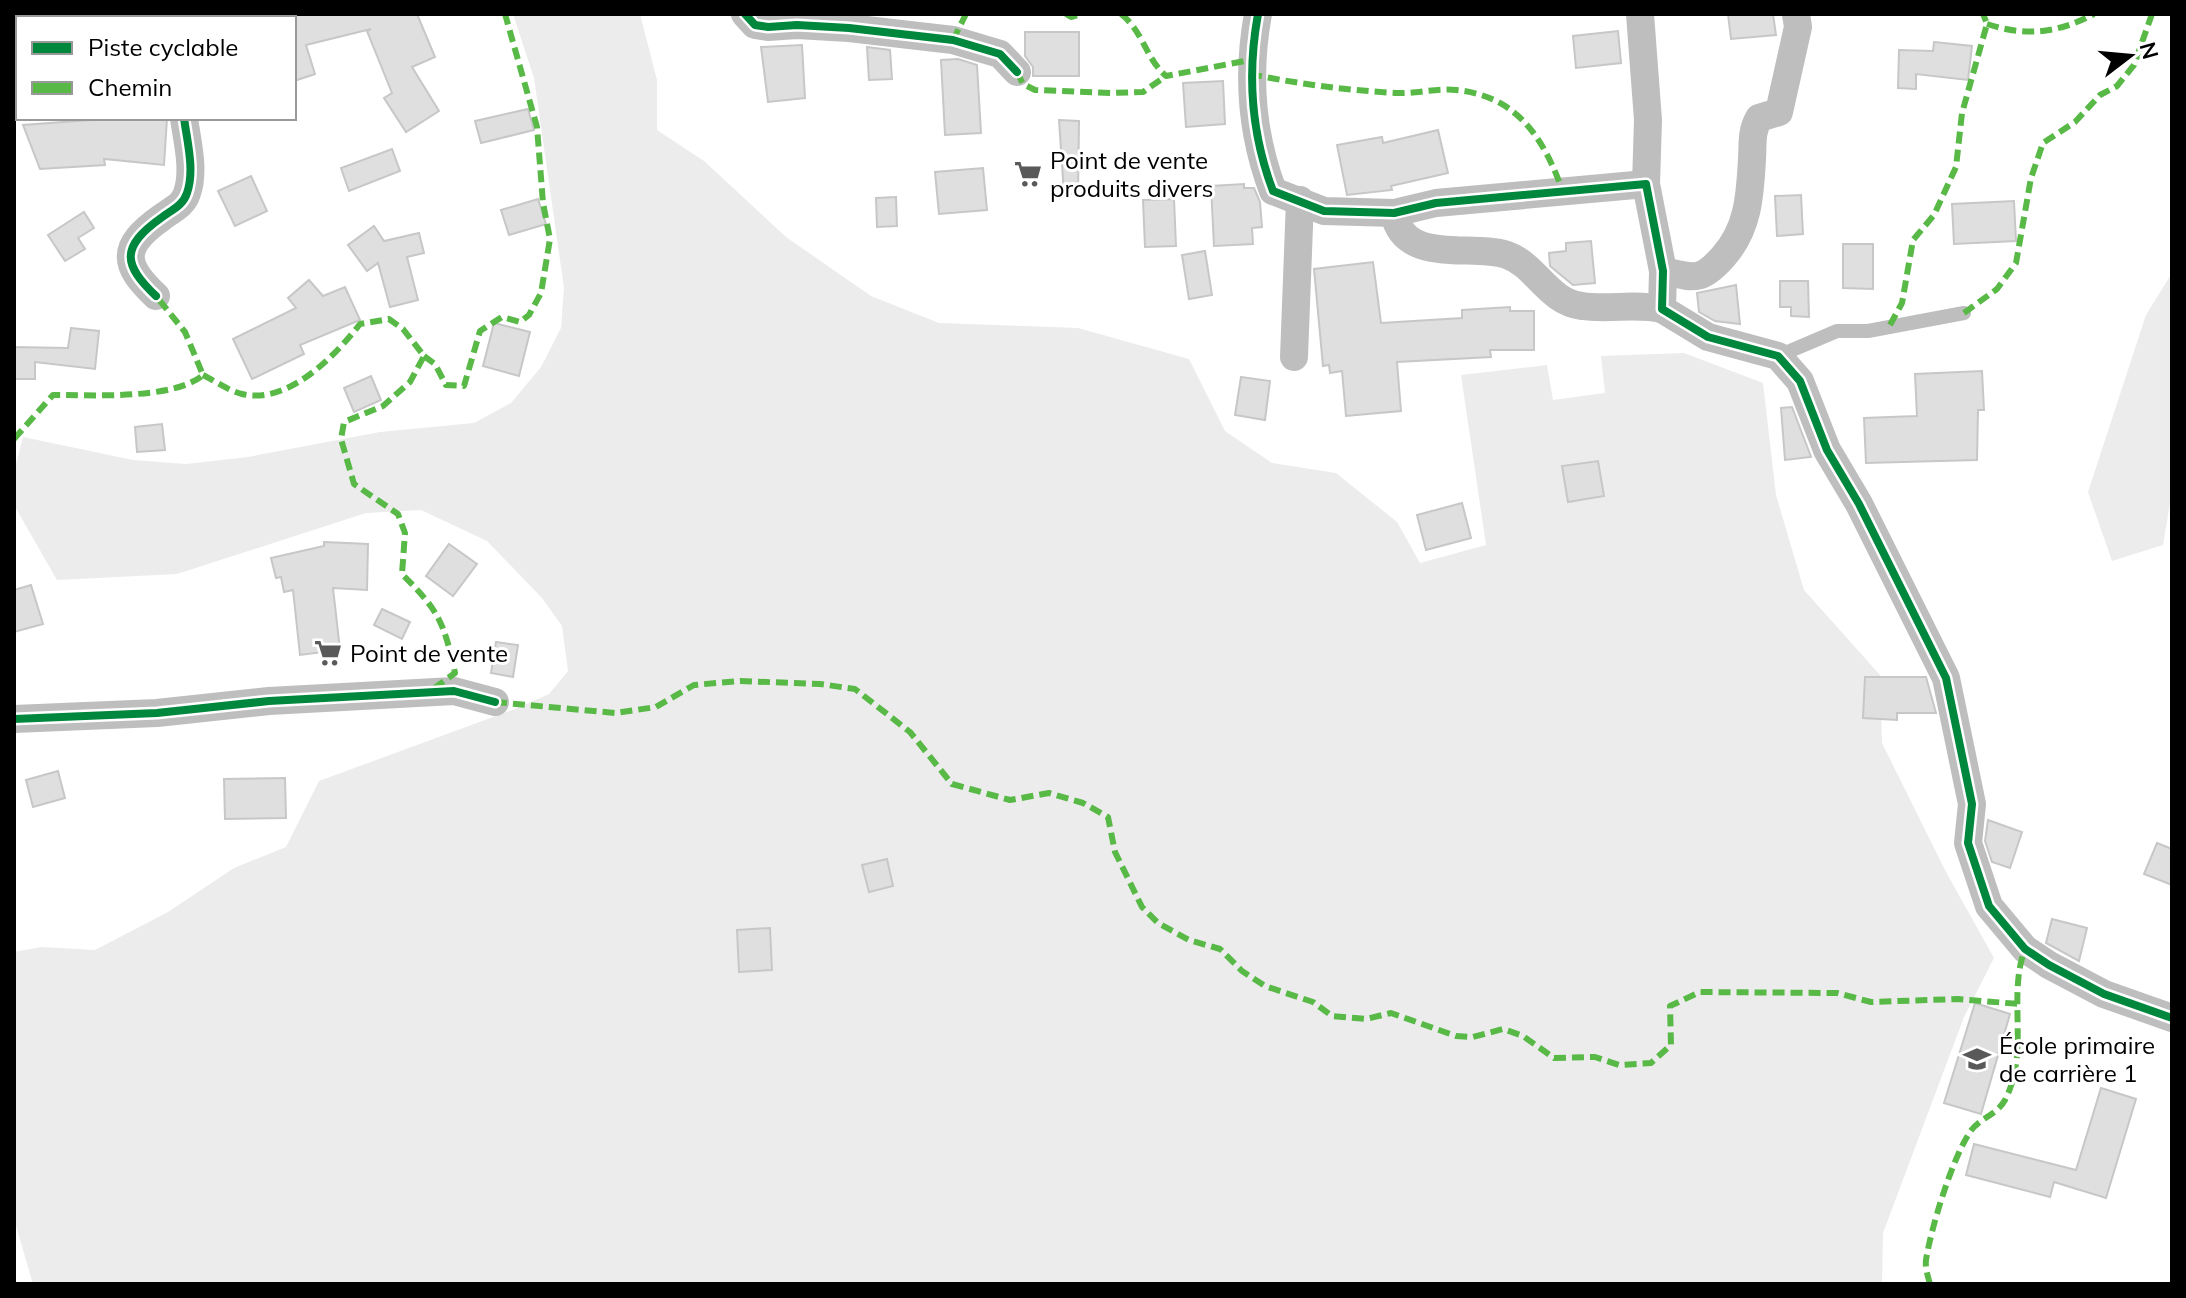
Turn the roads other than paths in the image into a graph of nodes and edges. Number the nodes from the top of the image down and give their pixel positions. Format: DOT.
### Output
graph roads {
  1 [pos="745,14"];
  2 [pos="1258,14"];
  3 [pos="1640,14"];
  4 [pos="1796,14"];
  5 [pos="1017,72"];
  6 [pos="184,120"];
  7 [pos="1646,184"];
  8 [pos="1300,200"];
  9 [pos="1394,213"];
  10 [pos="1663,271"];
  11 [pos="156,296"];
  12 [pos="1662,309"];
  13 [pos="1964,313"];
  14 [pos="1778,356"];
  15 [pos="1294,357"];
  16 [pos="495,702"];
  17 [pos="14,719"];
  18 [pos="2172,1018"];
  1 -- 5 [label="street"];
  2 -- 8 [label="street"];
  3 -- 7 [label="street"];
  4 -- 10 [label="street"];
  6 -- 11 [label="street"];
  7 -- 9 [label="street"];
  7 -- 10 [label="street"];
  8 -- 9 [label="street"];
  8 -- 15 [label="street"];
  9 -- 12 [label="street"];
  10 -- 12 [label="street"];
  12 -- 14 [label="street"];
  13 -- 14 [label="lane"];
  14 -- 18 [label="street"];
  16 -- 17 [label="street"];
}
